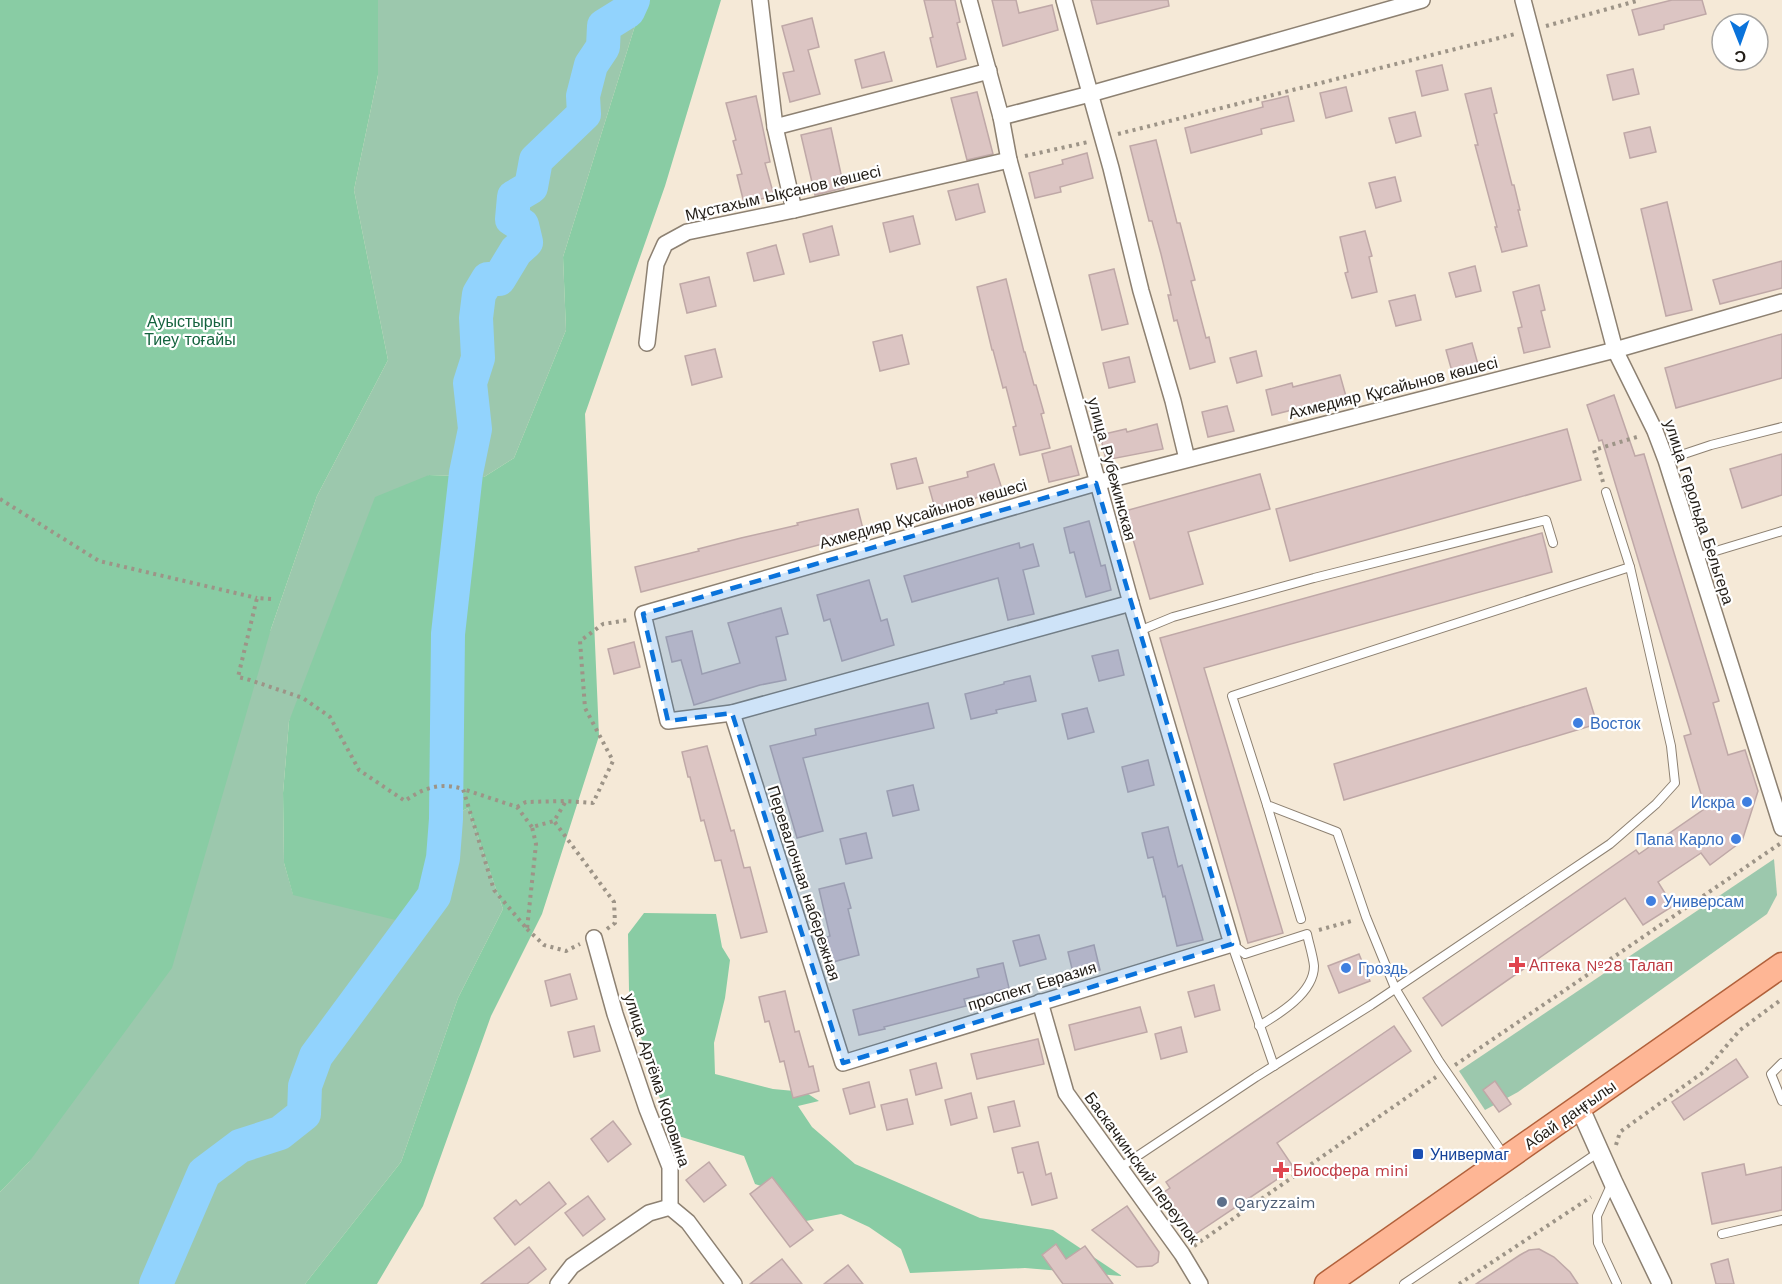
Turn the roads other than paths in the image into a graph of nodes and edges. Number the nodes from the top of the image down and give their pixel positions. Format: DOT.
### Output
graph roads {
  1 [pos="760,0"];
  2 [pos="969,0"];
  3 [pos="1064,0"];
  4 [pos="1422,0"];
  5 [pos="1523,0"];
  6 [pos="989,71"];
  7 [pos="1090,94"];
  8 [pos="1001,117"];
  9 [pos="775,127"];
  10 [pos="1009,160"];
  11 [pos="794,210"];
  12 [pos="1782,302"];
  13 [pos="647,343"];
  14 [pos="1615,350"];
  15 [pos="1782,427"];
  16 [pos="1186,459"];
  17 [pos="1666,460"];
  18 [pos="1096,483"];
  19 [pos="1606,492"];
  20 [pos="1782,531"];
  21 [pos="1553,543"];
  22 [pos="1696,557"];
  23 [pos="1630,567"];
  24 [pos="1131,603"];
  25 [pos="1139,631"];
  26 [pos="732,713"];
  27 [pos="1267,805"];
  28 [pos="1782,828"];
  29 [pos="1301,919"];
  30 [pos="594,938"];
  31 [pos="1232,944"];
  32 [pos="1782,965"];
  33 [pos="1395,988"];
  34 [pos="1040,1002"];
  35 [pos="1259,1026"];
  36 [pos="843,1063"];
  37 [pos="1782,1063"];
  38 [pos="1274,1066"];
  39 [pos="1782,1101"];
  40 [pos="1581,1108"];
  41 [pos="1607,1150"];
  42 [pos="1507,1160"];
  43 [pos="1121,1167"];
  44 [pos="1605,1187"];
  45 [pos="670,1207"];
  46 [pos="1782,1220"];
  47 [pos="1722,1234"];
  48 [pos="558,1284"];
  49 [pos="734,1284"];
  50 [pos="1200,1284"];
  51 [pos="1327,1284"];
  52 [pos="1404,1284"];
  53 [pos="1617,1284"];
  54 [pos="1662,1284"];
  1 -- 9 [label="street"];
  2 -- 6 [label="street, улица Рубежинская"];
  3 -- 7 [label="street"];
  4 -- 7 [label="street"];
  5 -- 14 [label="street, улица Герольда Бельгера"];
  6 -- 8 [label="street, улица Рубежинская"];
  6 -- 9 [label="street"];
  7 -- 8 [label="street"];
  7 -- 16 [label="street"];
  8 -- 10 [label="street, улица Рубежинская"];
  9 -- 11 [label="street"];
  10 -- 11 [label="street, Мұстахым Ықсанов көшесі"];
  10 -- 18 [label="street, улица Рубежинская"];
  11 -- 13 [label="street, Мұстахым Ықсанов көшесі"];
  12 -- 14 [label="street, Ахмедияр Құсайынов көшесі"];
  14 -- 16 [label="street, Ахмедияр Құсайынов көшесі"];
  14 -- 17 [label="street, улица Герольда Бельгера"];
  15 -- 17 [label="lane"];
  16 -- 18 [label="street, Ахмедияр Құсайынов көшесі"];
  17 -- 22 [label="street, улица Герольда Бельгера"];
  18 -- 24 [label="street, улица Рубежинская"];
  18 -- 26 [label="street, Ахмедияр Құсайынов көшесі"];
  19 -- 23 [label="lane"];
  20 -- 22 [label="lane"];
  21 -- 25 [label="lane"];
  22 -- 28 [label="street, улица Герольда Бельгера"];
  23 -- 27 [label="lane"];
  23 -- 33 [label="lane"];
  24 -- 25 [label="street, улица Рубежинская"];
  24 -- 26 [label="street"];
  25 -- 31 [label="street, улица Рубежинская"];
  26 -- 36 [label="street, Перевалочная набережная"];
  27 -- 29 [label="lane"];
  27 -- 33 [label="lane"];
  30 -- 45 [label="street, улица Артёма Коровина"];
  31 -- 34 [label="street, проспект Евразия"];
  31 -- 35 [label="lane"];
  31 -- 35 [label="lane"];
  32 -- 40 [label="main road, Абай даңғылы"];
  33 -- 38 [label="lane"];
  33 -- 42 [label="lane"];
  34 -- 36 [label="street, проспект Евразия"];
  34 -- 43 [label="street, Баскачкинский переулок"];
  35 -- 38 [label="lane"];
  37 -- 39 [label="lane"];
  38 -- 43 [label="lane"];
  40 -- 41 [label="street"];
  40 -- 42 [label="main road, Абай даңғылы"];
  41 -- 44 [label="street"];
  41 -- 52 [label="lane"];
  42 -- 51 [label="main road, Абай даңғылы"];
  43 -- 50 [label="street, Баскачкинский переулок"];
  44 -- 53 [label="lane"];
  44 -- 54 [label="street"];
  45 -- 48 [label="street"];
  45 -- 49 [label="street"];
  46 -- 47 [label="lane"];
}
